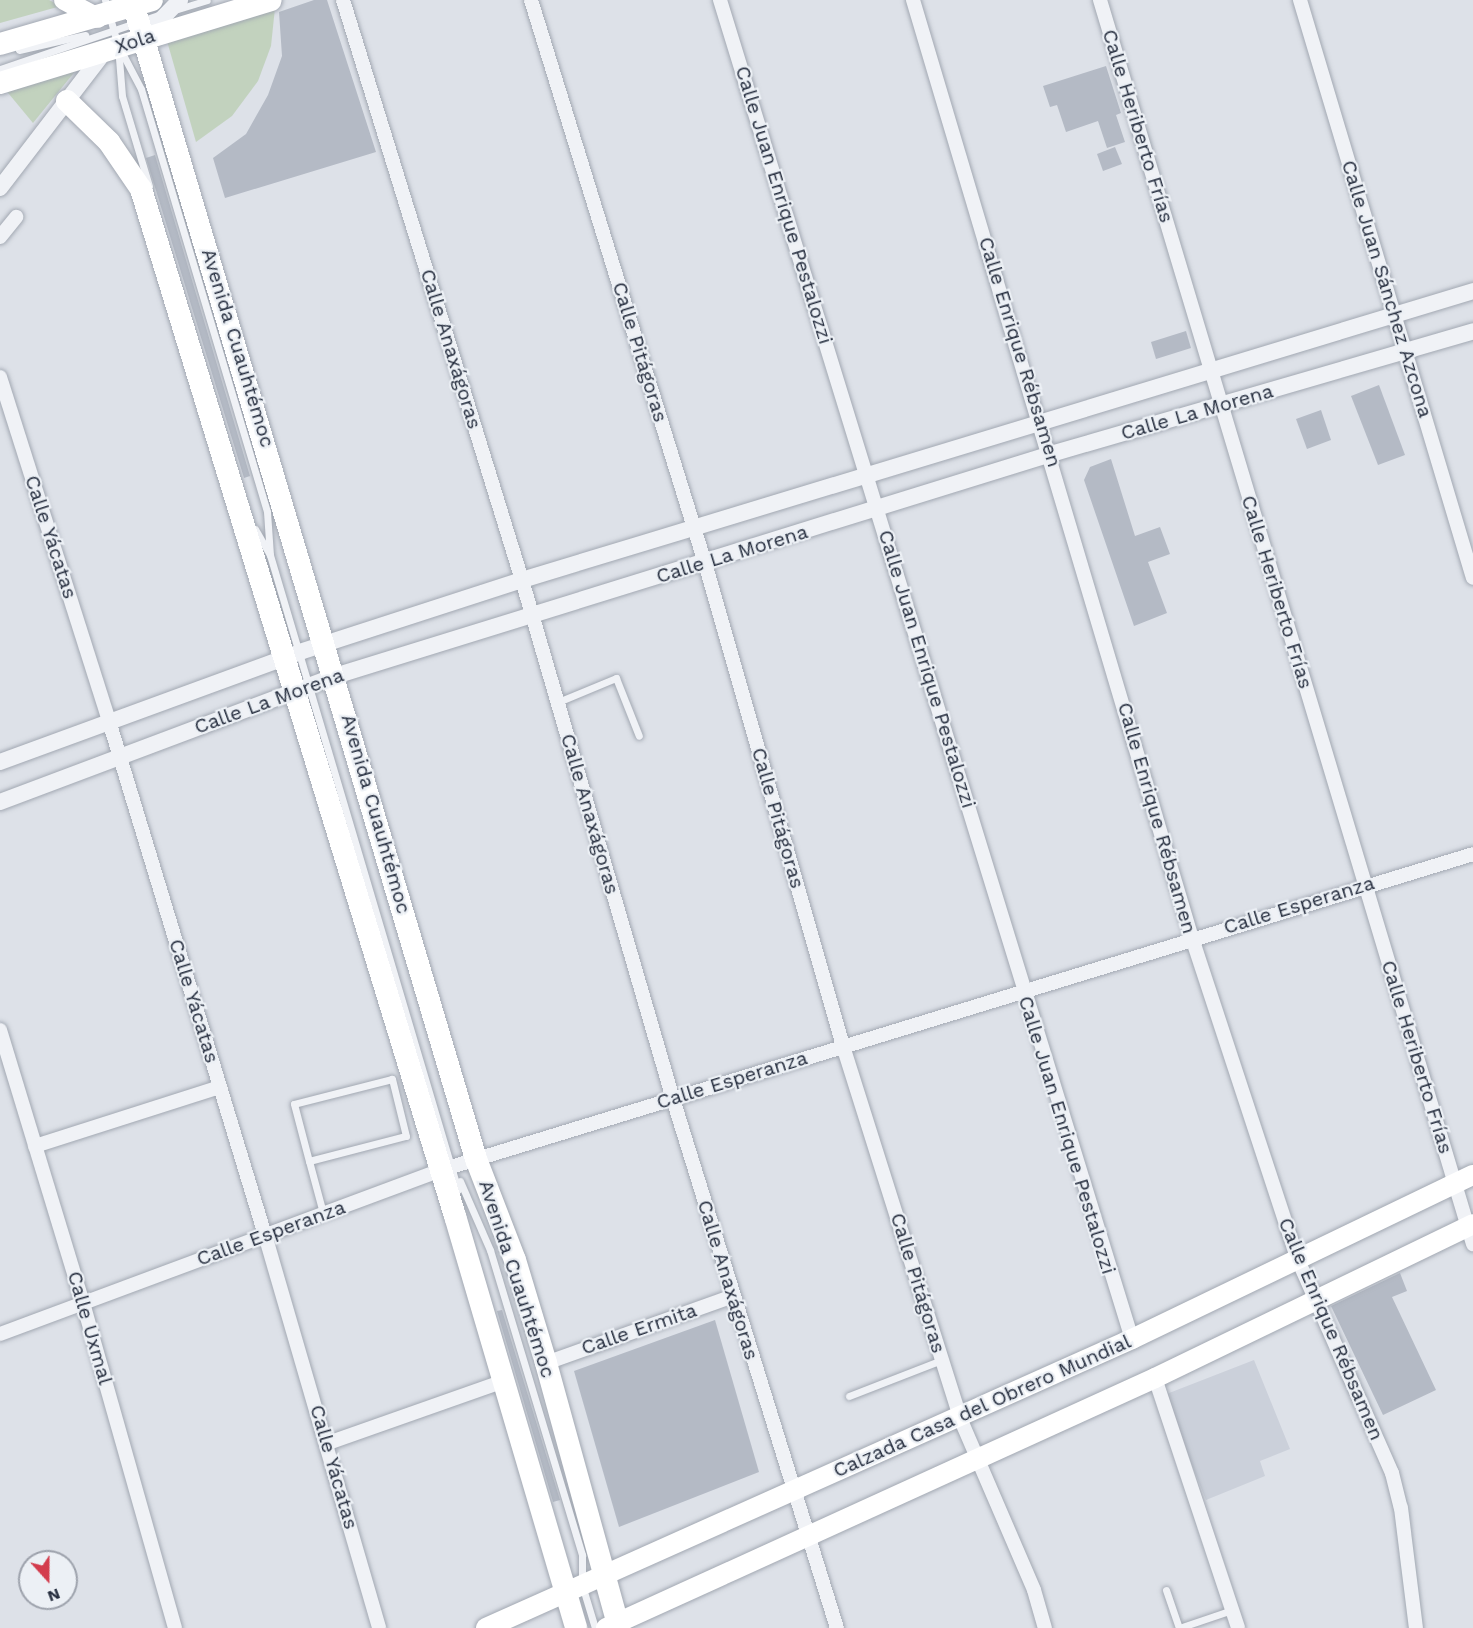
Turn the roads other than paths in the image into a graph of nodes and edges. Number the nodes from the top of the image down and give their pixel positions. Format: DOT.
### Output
graph roads {
  1 [pos="64,0"];
  2 [pos="207,0"];
  3 [pos="272,0"];
  4 [pos="343,0"];
  5 [pos="531,0"];
  6 [pos="720,0"];
  7 [pos="913,0"];
  8 [pos="1100,0"];
  9 [pos="1300,0"];
  10 [pos="150,11"];
  11 [pos="106,22"];
  12 [pos="0,44"];
  13 [pos="0,54"];
  14 [pos="0,69"];
  15 [pos="0,83"];
  16 [pos="67,101"];
  17 [pos="0,188"];
  18 [pos="16,217"];
  19 [pos="0,237"];
  20 [pos="1473,291"];
  21 [pos="1394,313"];
  22 [pos="1473,331"];
  23 [pos="1406,352"];
  24 [pos="1211,370"];
  25 [pos="0,377"];
  26 [pos="1221,405"];
  27 [pos="1041,420"];
  28 [pos="1051,454"];
  29 [pos="868,473"];
  30 [pos="879,508"];
  31 [pos="694,526"];
  32 [pos="270,555"];
  33 [pos="705,562"];
  34 [pos="1473,578"];
  35 [pos="522,580"];
  36 [pos="532,614"];
  37 [pos="327,644"];
  38 [pos="292,655"];
  39 [pos="335,676"];
  40 [pos="302,687"];
  41 [pos="558,702"];
  42 [pos="109,721"];
  43 [pos="639,736"];
  44 [pos="120,756"];
  45 [pos="0,762"];
  46 [pos="0,802"];
  47 [pos="1473,854"];
  48 [pos="1365,884"];
  49 [pos="1192,938"];
  50 [pos="1022,991"];
  51 [pos="0,1030"];
  52 [pos="843,1046"];
  53 [pos="220,1087"];
  54 [pos="673,1099"];
  55 [pos="35,1146"];
  56 [pos="476,1159"];
  57 [pos="309,1161"];
  58 [pos="447,1168"];
  59 [pos="1473,1174"];
  60 [pos="1455,1184"];
  61 [pos="323,1213"];
  62 [pos="1471,1232"];
  63 [pos="265,1235"];
  64 [pos="1298,1260"];
  65 [pos="733,1296"];
  66 [pos="1314,1298"];
  67 [pos="83,1303"];
  68 [pos="0,1334"];
  69 [pos="1132,1339"];
  70 [pos="942,1360"];
  71 [pos="546,1363"];
  72 [pos="1155,1378"];
  73 [pos="501,1382"];
  74 [pos="849,1396"];
  75 [pos="960,1418"];
  76 [pos="328,1443"];
  77 [pos="976,1460"];
  78 [pos="793,1490"];
  79 [pos="807,1534"];
  80 [pos="604,1575"];
  81 [pos="573,1589"];
  82 [pos="1166,1590"];
  83 [pos="1232,1610"];
  84 [pos="614,1626"];
  85 [pos="175,1628"];
  86 [pos="379,1628"];
  87 [pos="486,1628"];
  88 [pos="576,1628"];
  89 [pos="595,1628"];
  90 [pos="837,1628"];
  91 [pos="1045,1628"];
  92 [pos="1238,1628"];
  93 [pos="1416,1628"];
  1 -- 11 [label="main road"];
  2 -- 10 [label="lane"];
  3 -- 10 [label="main road, Xola"];
  4 -- 35 [label="street, Calle Anaxágoras"];
  5 -- 31 [label="street, Calle Pitágoras"];
  6 -- 29 [label="street, Calle Juan Enrique Pestalozzi"];
  7 -- 27 [label="street, Calle Enrique Rébsamen"];
  8 -- 24 [label="street, Calle Heriberto Frías"];
  9 -- 21 [label="street, Calle Juan Sánchez Azcona"];
  10 -- 11 [label="main road, Xola"];
  10 -- 11 [label="main road, Xola"];
  10 -- 37 [label="main road, Avenida Cuauhtémoc"];
  11 -- 12 [label="main road, Xola"];
  11 -- 13 [label="lane"];
  11 -- 14 [label="lane"];
  11 -- 15 [label="main road, Xola"];
  11 -- 16 [label="street"];
  11 -- 32 [label="lane, Avenida Cuauhtémoc"];
  11 -- 32 [label="lane, Avenida Cuauhtémoc"];
  16 -- 17 [label="street"];
  16 -- 38 [label="main road, Avenida Cuauhtémoc"];
  18 -- 19 [label="street"];
  20 -- 21 [label="street, Calle La Morena"];
  21 -- 23 [label="street, Calle Juan Sánchez Azcona"];
  21 -- 24 [label="street, Calle La Morena"];
  22 -- 23 [label="street, Calle La Morena"];
  23 -- 26 [label="street, Calle La Morena"];
  23 -- 34 [label="street, Calle Juan Sánchez Azcona"];
  24 -- 26 [label="street, Calle Heriberto Frías"];
  24 -- 27 [label="street, Calle La Morena"];
  25 -- 42 [label="street, Calle Yácatas"];
  26 -- 28 [label="street, Calle La Morena"];
  26 -- 48 [label="street, Calle Heriberto Frías"];
  27 -- 28 [label="street, Calle Enrique Rébsamen"];
  27 -- 29 [label="street, Calle La Morena"];
  28 -- 30 [label="street, Calle La Morena"];
  28 -- 49 [label="street, Calle Enrique Rébsamen"];
  29 -- 30 [label="street, Calle Juan Enrique Pestalozzi"];
  29 -- 31 [label="street, Calle La Morena"];
  30 -- 33 [label="street, Calle La Morena"];
  30 -- 50 [label="street, Calle Juan Enrique Pestalozzi"];
  31 -- 33 [label="street, Calle Pitágoras"];
  31 -- 35 [label="street, Calle La Morena"];
  32 -- 38 [label="lane, Avenida Cuauhtémoc"];
  33 -- 36 [label="street, Calle La Morena"];
  33 -- 52 [label="street, Calle Pitágoras"];
  35 -- 36 [label="street, Calle Anaxágoras"];
  35 -- 37 [label="street, Calle La Morena"];
  36 -- 39 [label="street, Calle La Morena"];
  36 -- 41 [label="street, Calle Anaxágoras"];
  37 -- 38 [label="street, Calle La Morena"];
  37 -- 39 [label="main road, Avenida Cuauhtémoc"];
  38 -- 40 [label="main road, Avenida Cuauhtémoc"];
  38 -- 42 [label="street, Calle La Morena"];
  39 -- 40 [label="street, Calle La Morena"];
  39 -- 56 [label="main road, Avenida Cuauhtémoc"];
  40 -- 44 [label="street, Calle La Morena"];
  40 -- 58 [label="main road, Avenida Cuauhtémoc"];
  41 -- 43 [label="lane"];
  41 -- 54 [label="street, Calle Anaxágoras"];
  42 -- 44 [label="street, Calle Yácatas"];
  42 -- 45 [label="street, Calle La Morena"];
  44 -- 46 [label="street, Calle La Morena"];
  44 -- 53 [label="street, Calle Yácatas"];
  47 -- 48 [label="street, Calle Esperanza"];
  48 -- 49 [label="street, Calle Esperanza"];
  48 -- 60 [label="street, Calle Heriberto Frías"];
  49 -- 50 [label="street, Calle Esperanza"];
  49 -- 64 [label="street, Calle Enrique Rébsamen"];
  50 -- 52 [label="street, Calle Esperanza"];
  50 -- 69 [label="street, Calle Juan Enrique Pestalozzi"];
  51 -- 55 [label="street, Calle Uxmal"];
  52 -- 54 [label="street, Calle Esperanza"];
  52 -- 70 [label="street, Calle Pitágoras"];
  53 -- 55 [label="street"];
  53 -- 63 [label="street, Calle Yácatas"];
  54 -- 56 [label="street, Calle Esperanza"];
  54 -- 65 [label="street, Calle Anaxágoras"];
  55 -- 67 [label="street, Calle Uxmal"];
  56 -- 58 [label="street, Calle Esperanza"];
  56 -- 71 [label="main road, Avenida Cuauhtémoc"];
  57 -- 57 [label="lane"];
  57 -- 61 [label="lane"];
  58 -- 61 [label="street, Calle Esperanza"];
  58 -- 73 [label="main road, Avenida Cuauhtémoc"];
  58 -- 81 [label="lane, Avenida Cuauhtémoc"];
  58 -- 81 [label="lane, Avenida Cuauhtémoc"];
  59 -- 60 [label="main road, Calzada Casa del Obrero Mundial"];
  60 -- 62 [label="street, Calle Heriberto Frías"];
  60 -- 64 [label="main road, Calzada Casa del Obrero Mundial"];
  61 -- 63 [label="street, Calle Esperanza"];
  62 -- 66 [label="main road"];
  63 -- 67 [label="street, Calle Esperanza"];
  63 -- 76 [label="street, Calle Yácatas"];
  64 -- 66 [label="street, Calle Enrique Rébsamen"];
  64 -- 69 [label="main road, Calzada Casa del Obrero Mundial"];
  65 -- 71 [label="street, Calle Ermita"];
  65 -- 78 [label="street, Calle Anaxágoras"];
  66 -- 72 [label="main road"];
  66 -- 93 [label="street, Calle Enrique Rébsamen"];
  67 -- 68 [label="street, Calle Esperanza"];
  67 -- 85 [label="street, Calle Uxmal"];
  69 -- 75 [label="main road, Calzada Casa del Obrero Mundial"];
  70 -- 74 [label="lane"];
  70 -- 75 [label="street, Calle Pitágoras"];
  71 -- 80 [label="main road, Avenida Cuauhtémoc"];
  72 -- 77 [label="main road"];
  72 -- 83 [label="street"];
  73 -- 76 [label="street"];
  73 -- 81 [label="main road, Avenida Cuauhtémoc"];
  75 -- 77 [label="street, Calle Pitágoras"];
  75 -- 78 [label="main road, Calzada Casa del Obrero Mundial"];
  76 -- 86 [label="street, Calle Yácatas"];
  77 -- 79 [label="main road"];
  77 -- 91 [label="street, Calle Pitágoras"];
  78 -- 79 [label="street, Calle Anaxágoras"];
  78 -- 80 [label="main road, Calzada Casa del Obrero Mundial"];
  79 -- 84 [label="main road"];
  79 -- 90 [label="street, Calle Anaxágoras"];
  80 -- 81 [label="main road, Calzada Casa del Obrero Mundial"];
  80 -- 84 [label="main road, Avenida Cuauhtémoc"];
  81 -- 87 [label="main road, Calzada Casa del Obrero Mundial"];
  81 -- 88 [label="main road, Avenida Cuauhtémoc"];
  81 -- 89 [label="lane, Avenida Cuauhtémoc"];
  82 -- 83 [label="lane"];
  83 -- 92 [label="street"];
}
